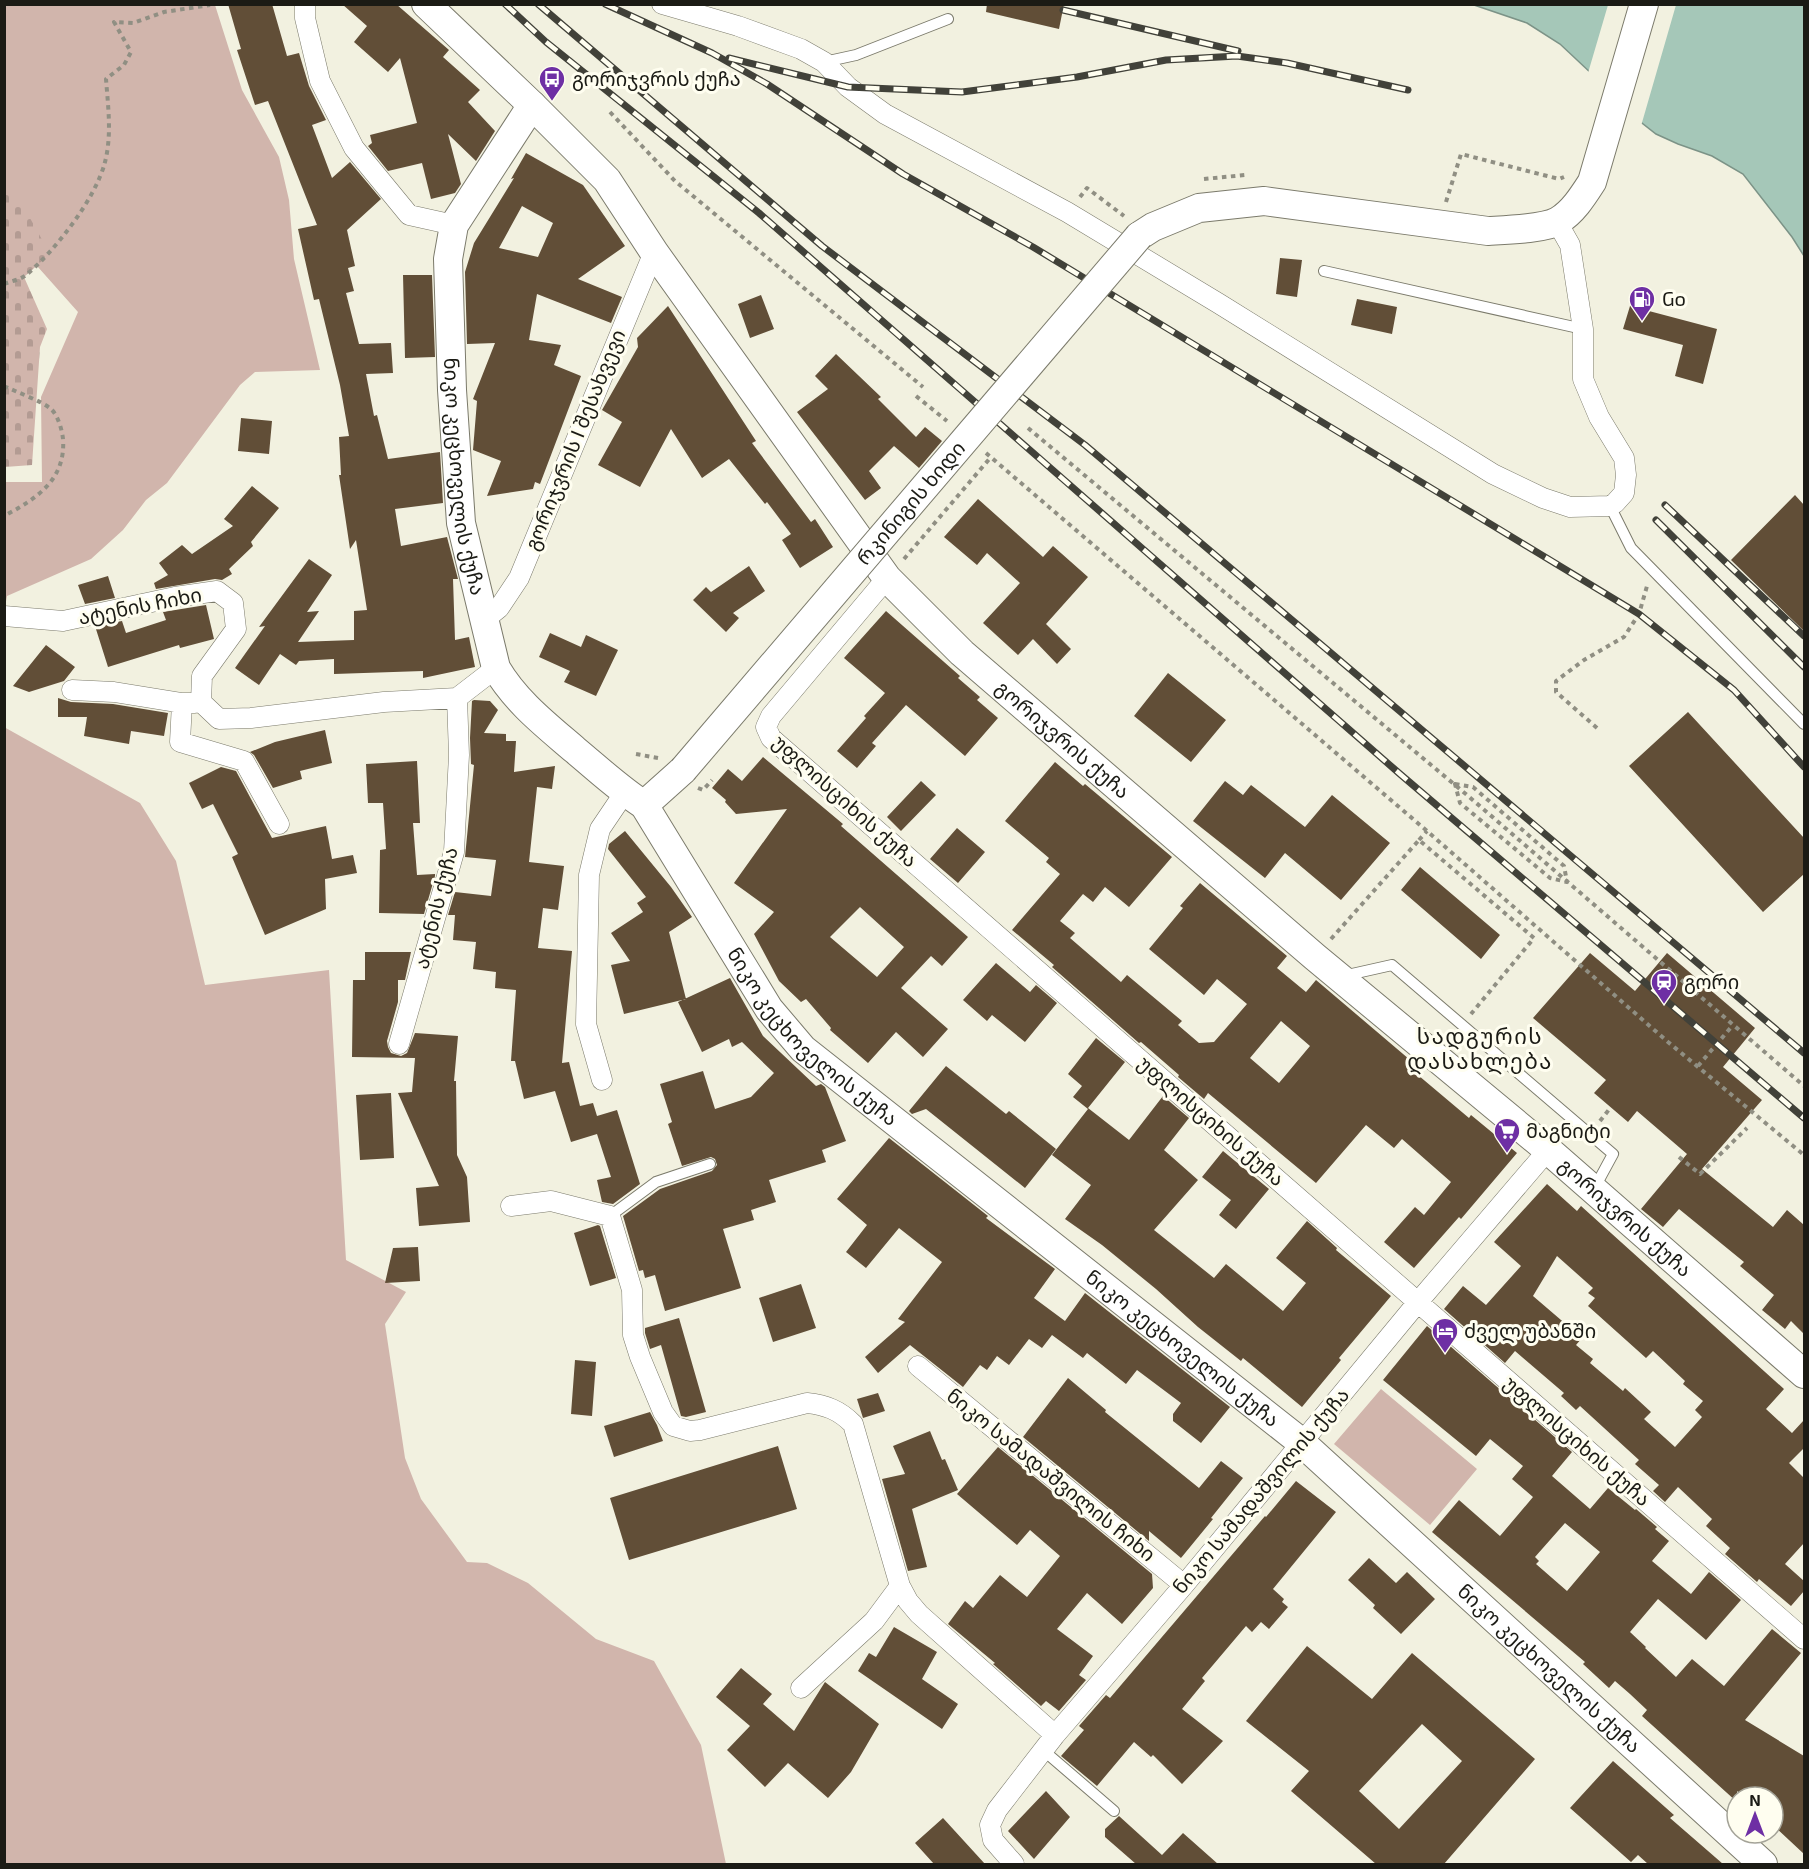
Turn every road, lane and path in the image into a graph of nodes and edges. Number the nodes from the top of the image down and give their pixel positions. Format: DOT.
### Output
graph roads {
  1 [pos="305,4"];
  2 [pos="426,4"];
  3 [pos="662,4"];
  4 [pos="1644,4"];
  5 [pos="210,5"];
  6 [pos="948,19"];
  7 [pos="824,62"];
  8 [pos="532,105"];
  9 [pos="610,112"];
  10 [pos="1253,175"];
  11 [pos="1581,179"];
  12 [pos="1198,180"];
  13 [pos="1439,204"];
  14 [pos="1557,222"];
  15 [pos="454,225"];
  16 [pos="654,252"];
  17 [pos="1324,271"];
  18 [pos="4,284"];
  19 [pos="1583,329"];
  20 [pos="4,386"];
  21 [pos="923,387"];
  22 [pos="916,396"];
  23 [pos="949,423"];
  24 [pos="1028,428"];
  25 [pos="982,450"];
  26 [pos="991,457"];
  27 [pos="1610,506"];
  28 [pos="4,516"];
  29 [pos="896,569"];
  30 [pos="1652,571"];
  31 [pos="4,616"];
  32 [pos="484,620"];
  33 [pos="496,668"];
  34 [pos="72,690"];
  35 [pos="457,698"];
  36 [pos="192,703"];
  37 [pos="1804,724"];
  38 [pos="1598,728"];
  39 [pos="636,754"];
  40 [pos="675,764"];
  41 [pos="1455,784"];
  42 [pos="634,799"];
  43 [pos="279,824"];
  44 [pos="1427,831"];
  45 [pos="1419,840"];
  46 [pos="1568,882"];
  47 [pos="1541,930"];
  48 [pos="1534,938"];
  49 [pos="1315,957"];
  50 [pos="1340,977"];
  51 [pos="1462,1025"];
  52 [pos="1732,1025"];
  53 [pos="399,1044"];
  54 [pos="1698,1066"];
  55 [pos="602,1080"];
  56 [pos="1804,1086"];
  57 [pos="1747,1128"];
  58 [pos="1548,1149"];
  59 [pos="1804,1155"];
  60 [pos="1679,1156"];
  61 [pos="710,1164"];
  62 [pos="1593,1190"];
  63 [pos="511,1206"];
  64 [pos="610,1216"];
  65 [pos="1418,1302"];
  66 [pos="918,1366"];
  67 [pos="1804,1374"];
  68 [pos="1301,1442"];
  69 [pos="1185,1585"];
  70 [pos="900,1586"];
  71 [pos="1804,1639"];
  72 [pos="801,1689"];
  73 [pos="1049,1742"];
  74 [pos="1114,1811"];
  75 [pos="1014,1864"];
  76 [pos="1763,1864"];
  1 -- 15 [label="street"];
  2 -- 8 [label="main road, გორიჯვრის ქუჩა"];
  3 -- 7 [label="street"];
  4 -- 11 [label="main road"];
  5 -- 18 [label="path"];
  6 -- 7 [label="lane"];
  7 -- 27 [label="street"];
  8 -- 15 [label="main road, ნიკო კეცხოველის ქუჩა"];
  8 -- 16 [label="main road, გორიჯვრის ქუჩა"];
  9 -- 21 [label="path"];
  10 -- 12 [label="path"];
  11 -- 13 [label="path"];
  11 -- 14 [label="main road"];
  14 -- 19 [label="street"];
  14 -- 40 [label="main road, რკინიგის ხიდი, bridge"];
  15 -- 32 [label="main road, ნიკო კეცხოველის ქუჩა"];
  16 -- 29 [label="main road, გორიჯვრის ქუჩა"];
  16 -- 32 [label="street, გორიჯვრის I შესახვევი"];
  17 -- 19 [label="lane"];
  19 -- 27 [label="street"];
  20 -- 28 [label="path"];
  22 -- 23 [label="path"];
  24 -- 41 [label="path"];
  25 -- 26 [label="path"];
  26 -- 29 [label="path"];
  26 -- 44 [label="path"];
  27 -- 30 [label="lane"];
  29 -- 49 [label="main road, გორიჯვრის ქუჩა"];
  29 -- 65 [label="street, უფლისციხის ქუჩა"];
  30 -- 37 [label="lane"];
  30 -- 38 [label="path"];
  31 -- 36 [label="street, ატენის ჩიხი"];
  32 -- 33 [label="main road, ნიკო კეცხოველის ქუჩა"];
  33 -- 35 [label="street"];
  33 -- 42 [label="main road, ნიკო კეცხოველის ქუჩა"];
  34 -- 36 [label="street"];
  35 -- 36 [label="street"];
  35 -- 53 [label="street, ატენის ქუჩა"];
  36 -- 43 [label="street, ატენის ჩიხი"];
  39 -- 40 [label="path"];
  40 -- 42 [label="main road"];
  41 -- 46 [label="path"];
  41 -- 46 [label="path"];
  41 -- 46 [label="path"];
  42 -- 55 [label="street"];
  42 -- 68 [label="main road, ნიკო კეცხოველის ქუჩა"];
  44 -- 45 [label="path"];
  44 -- 47 [label="path"];
  45 -- 48 [label="path"];
  45 -- 49 [label="path"];
  46 -- 52 [label="path"];
  47 -- 48 [label="path"];
  47 -- 54 [label="path"];
  48 -- 51 [label="path"];
  49 -- 50 [label="main road, გორიჯვრის ქუჩა"];
  50 -- 51 [label="lane"];
  50 -- 58 [label="main road, გორიჯვრის ქუჩა"];
  51 -- 62 [label="lane"];
  52 -- 54 [label="path"];
  52 -- 56 [label="path"];
  54 -- 59 [label="path"];
  57 -- 60 [label="path"];
  58 -- 62 [label="main road, გორიჯვრის ქუჩა"];
  58 -- 65 [label="street, ნიკო სამადაშვილის ქუჩა"];
  61 -- 64 [label="lane"];
  62 -- 67 [label="main road, გორიჯვრის ქუჩა"];
  63 -- 64 [label="street"];
  64 -- 70 [label="street"];
  65 -- 68 [label="street, ნიკო სამადაშვილის ქუჩა"];
  65 -- 71 [label="street, უფლისციხის ქუჩა"];
  66 -- 69 [label="street, ნიკო სამადაშვილის ჩიხი"];
  68 -- 69 [label="street, ნიკო სამადაშვილის ქუჩა"];
  68 -- 76 [label="main road, ნიკო კეცხოველის ქუჩა"];
  69 -- 73 [label="street, ნიკო სამადაშვილის ქუჩა"];
  70 -- 72 [label="street"];
  70 -- 73 [label="street"];
  73 -- 74 [label="lane"];
  73 -- 75 [label="street, ნიკო სამადაშვილის ქუჩა"];
}
